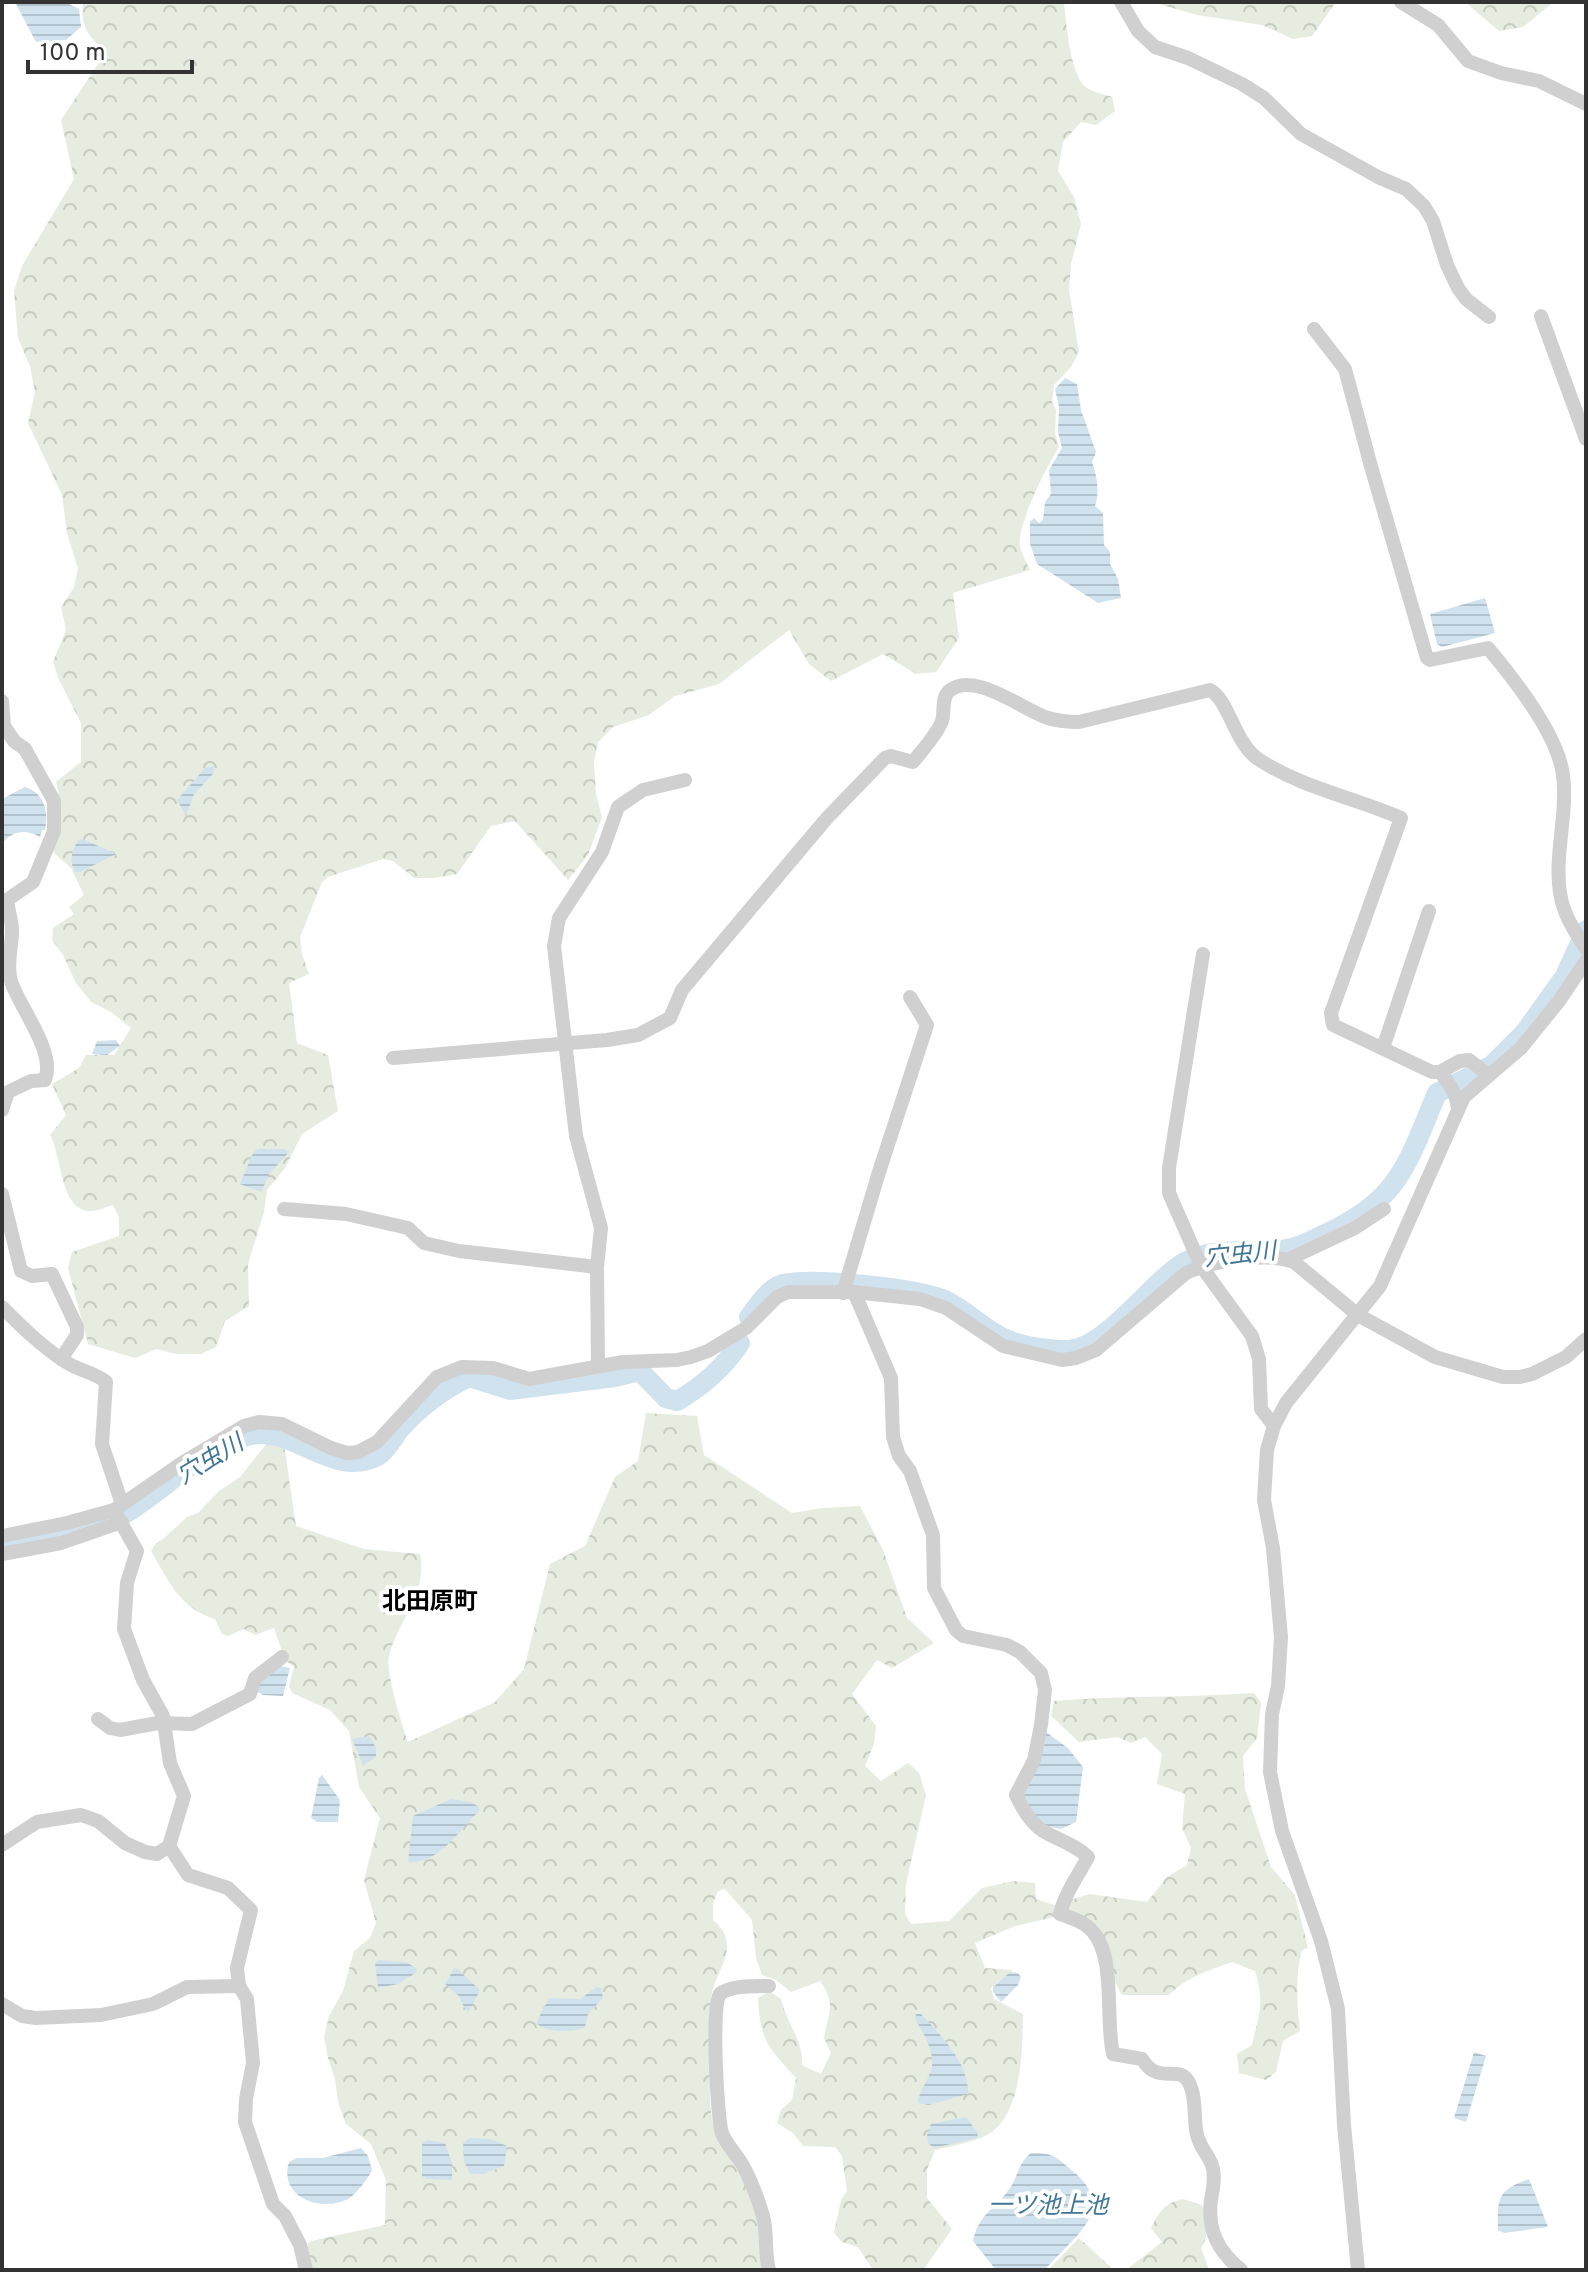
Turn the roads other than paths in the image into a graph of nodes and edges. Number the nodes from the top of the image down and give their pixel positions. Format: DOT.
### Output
graph roads {
  1 [pos="1121,2"];
  2 [pos="1401,2"];
  3 [pos="1586,104"];
  4 [pos="1541,316"];
  5 [pos="1489,317"];
  6 [pos="1314,329"];
  7 [pos="1586,439"];
  8 [pos="2,701"];
  9 [pos="685,780"];
  10 [pos="1429,911"];
  11 [pos="1586,949"];
  12 [pos="1203,954"];
  13 [pos="1586,961"];
  14 [pos="910,997"];
  15 [pos="567,1042"];
  16 [pos="1383,1048"];
  17 [pos="393,1058"];
  18 [pos="1440,1072"];
  19 [pos="1489,1075"];
  20 [pos="1458,1108"];
  21 [pos="2,1110"];
  22 [pos="2,1194"];
  23 [pos="284,1209"];
  24 [pos="1384,1209"];
  25 [pos="1287,1260"];
  26 [pos="1201,1266"];
  27 [pos="597,1267"];
  28 [pos="849,1292"];
  29 [pos="2,1307"];
  30 [pos="1358,1315"];
  31 [pos="1586,1339"];
  32 [pos="61,1359"];
  33 [pos="598,1366"];
  34 [pos="1274,1426"];
  35 [pos="119,1512"];
  36 [pos="2,1536"];
  37 [pos="2,1554"];
  38 [pos="282,1657"];
  39 [pos="98,1719"];
  40 [pos="164,1723"];
  41 [pos="2,1845"];
  42 [pos="169,1846"];
  43 [pos="239,1986"];
  44 [pos="769,1986"];
  45 [pos="2,2004"];
  46 [pos="306,2270"];
  47 [pos="769,2270"];
  48 [pos="1241,2270"];
  49 [pos="1358,2270"];
  1 -- 5 [label="street"];
  2 -- 3 [label="street"];
  4 -- 7 [label="street"];
  6 -- 11 [label="street"];
  8 -- 21 [label="street"];
  9 -- 15 [label="street"];
  10 -- 16 [label="street"];
  12 -- 26 [label="street"];
  13 -- 19 [label="street"];
  14 -- 28 [label="street"];
  15 -- 16 [label="street"];
  15 -- 17 [label="street"];
  15 -- 27 [label="street"];
  16 -- 18 [label="street"];
  18 -- 19 [label="street"];
  18 -- 20 [label="street"];
  19 -- 20 [label="street"];
  20 -- 30 [label="street"];
  22 -- 32 [label="street"];
  23 -- 27 [label="street"];
  24 -- 25 [label="street"];
  25 -- 26 [label="street"];
  25 -- 30 [label="street"];
  26 -- 28 [label="street"];
  26 -- 34 [label="street"];
  27 -- 33 [label="street"];
  28 -- 33 [label="street"];
  28 -- 48 [label="street"];
  29 -- 32 [label="street"];
  30 -- 31 [label="street"];
  30 -- 34 [label="street"];
  32 -- 35 [label="street"];
  33 -- 35 [label="street"];
  34 -- 49 [label="street"];
  35 -- 36 [label="street"];
  35 -- 37 [label="street"];
  35 -- 40 [label="street"];
  38 -- 40 [label="street"];
  39 -- 40 [label="street"];
  40 -- 42 [label="street"];
  41 -- 42 [label="street"];
  42 -- 43 [label="street"];
  43 -- 45 [label="street"];
  43 -- 46 [label="street"];
  44 -- 47 [label="street"];
}
